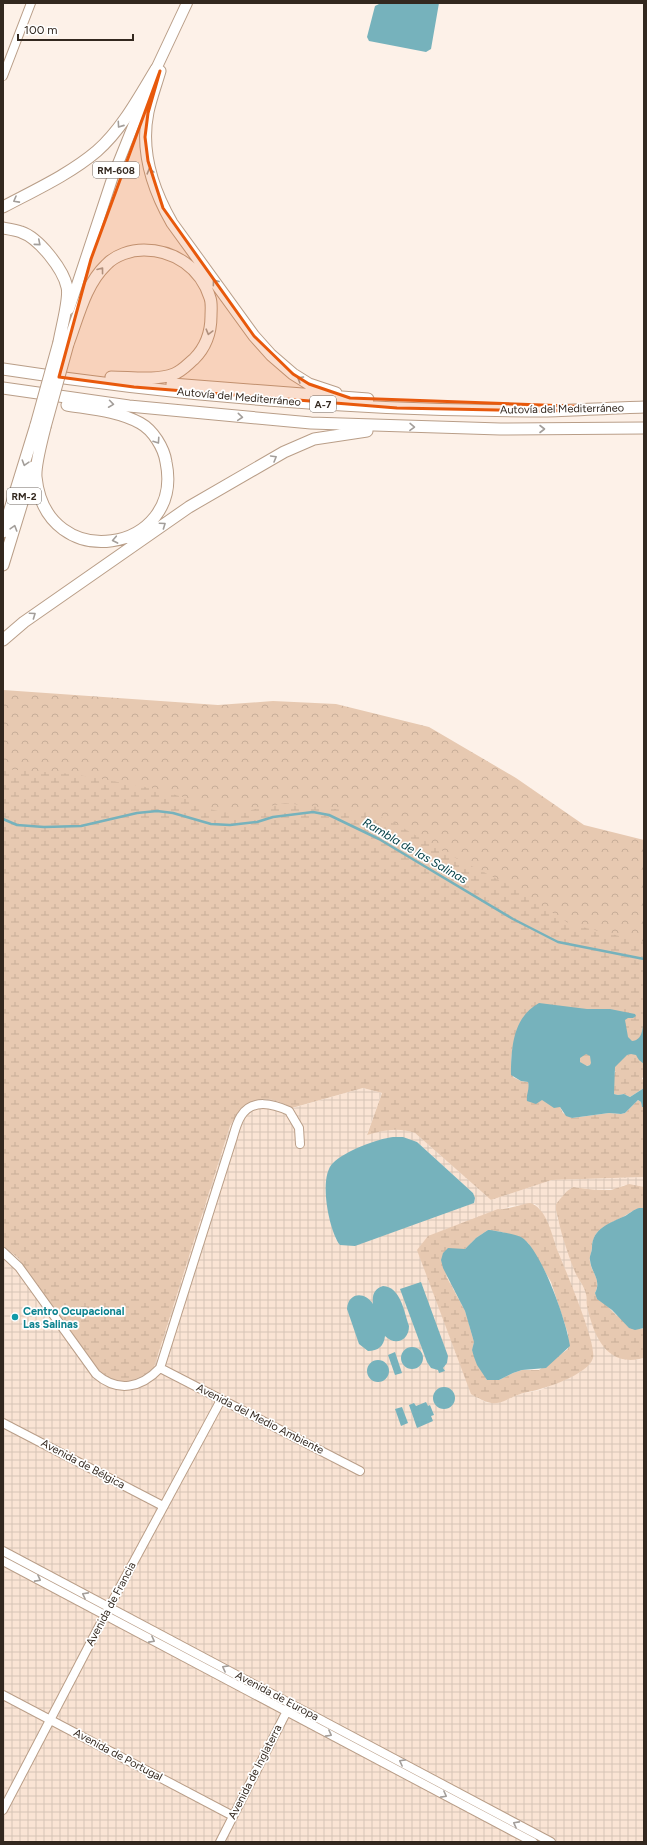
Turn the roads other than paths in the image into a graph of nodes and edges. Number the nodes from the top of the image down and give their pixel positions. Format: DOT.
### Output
graph roads {
  1 [pos="31,3"];
  2 [pos="187,3"];
  3 [pos="158,70"];
  4 [pos="3,76"];
  5 [pos="3,207"];
  6 [pos="3,228"];
  7 [pos="63,343"];
  8 [pos="3,362"];
  9 [pos="3,369"];
  10 [pos="111,377"];
  11 [pos="3,388"];
  12 [pos="3,393"];
  13 [pos="350,398"];
  14 [pos="644,407"];
  15 [pos="623,408"];
  16 [pos="41,426"];
  17 [pos="391,427"];
  18 [pos="644,428"];
  19 [pos="3,532"];
  20 [pos="3,565"];
  21 [pos="3,640"];
  22 [pos="300,1144"];
  23 [pos="3,1252"];
  24 [pos="160,1368"];
  25 [pos="221,1400"];
  26 [pos="3,1423"];
  27 [pos="360,1471"];
  28 [pos="163,1506"];
  29 [pos="3,1551"];
  30 [pos="3,1561"];
  31 [pos="106,1611"];
  32 [pos="3,1694"];
  33 [pos="291,1703"];
  34 [pos="286,1711"];
  35 [pos="51,1720"];
  36 [pos="3,1810"];
  37 [pos="233,1816"];
  38 [pos="220,1842"];
  39 [pos="533,1842"];
  40 [pos="551,1842"];
  1 -- 4 [label="street"];
  2 -- 3 [label="main road"];
  3 -- 5 [label="highway, one-way"];
  3 -- 7 [label="main road"];
  13 -- 3 [label="highway, one-way"];
  6 -- 7 [label="highway, one-way"];
  7 -- 10 [label="highway, one-way"];
  7 -- 16 [label="highway, RM-2, bridge"];
  8 -- 10 [label="highway"];
  9 -- 15 [label="highway, Autovía del Mediterráneo / A-7"];
  10 -- 13 [label="highway"];
  11 -- 17 [label="highway, Autovía del Mediterráneo / A-7, one-way"];
  12 -- 16 [label="highway, one-way"];
  13 -- 15 [label="highway"];
  14 -- 15 [label="highway, Autovía del Mediterráneo / A-7"];
  16 -- 19 [label="highway, RM-2, one-way"];
  20 -- 16 [label="highway, RM-2, one-way"];
  17 -- 18 [label="highway, Autovía del Mediterráneo / A-7, one-way"];
  21 -- 17 [label="highway, one-way"];
  22 -- 24 [label="street"];
  23 -- 24 [label="street"];
  24 -- 25 [label="street, Avenida del Medio Ambiente"];
  25 -- 27 [label="street, Avenida del Medio Ambiente"];
  25 -- 28 [label="street, Avenida de Francia"];
  26 -- 28 [label="street, Avenida de Bélgica"];
  28 -- 31 [label="street, Avenida de Francia"];
  31 -- 29 [label="street, Avenida de Europa, one-way"];
  30 -- 31 [label="street, Avenida de Europa, one-way"];
  33 -- 31 [label="street, Avenida de Europa, one-way"];
  31 -- 34 [label="street, Avenida de Europa, one-way"];
  31 -- 35 [label="street, Avenida de Francia"];
  32 -- 35 [label="street, Avenida de Portugal"];
  33 -- 34 [label="street, Avenida de Inglaterra"];
  40 -- 33 [label="street, Avenida de Europa, one-way"];
  34 -- 37 [label="street, Avenida de Inglaterra"];
  34 -- 39 [label="street, Avenida de Europa, one-way"];
  35 -- 36 [label="street, Avenida de Francia"];
  35 -- 37 [label="street, Avenida de Portugal"];
  37 -- 38 [label="street, Avenida de Inglaterra"];
}
